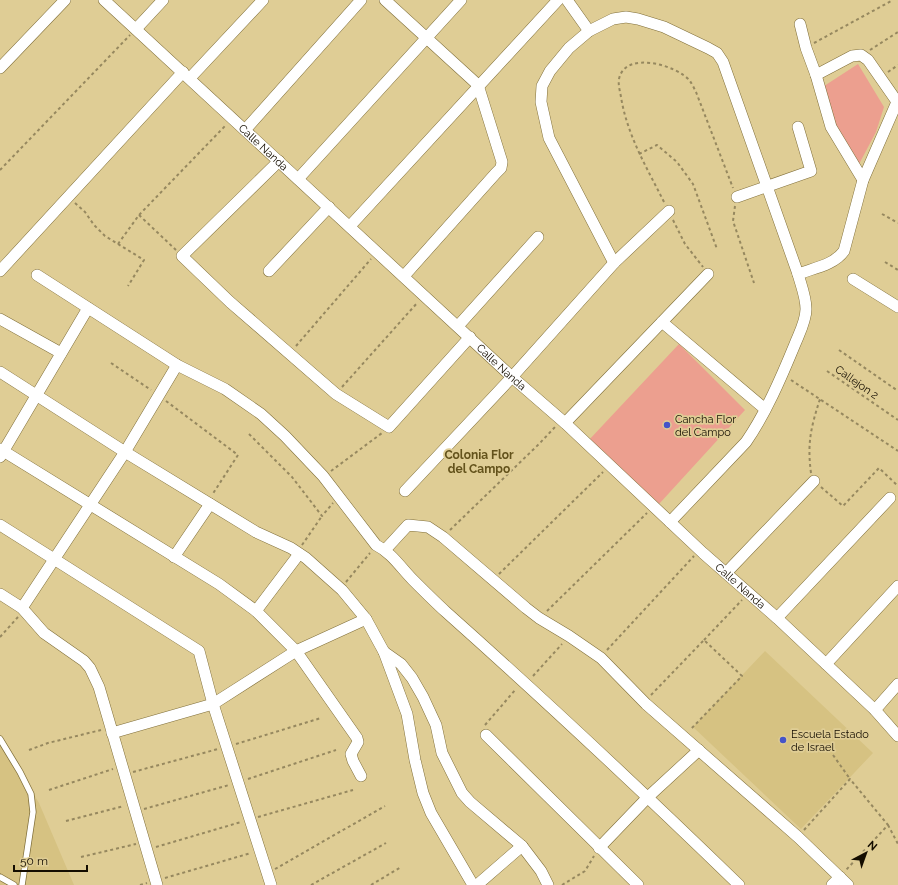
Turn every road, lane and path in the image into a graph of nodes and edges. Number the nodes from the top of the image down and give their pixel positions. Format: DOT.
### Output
graph roads {
  1 [pos="65,0"];
  2 [pos="104,0"];
  3 [pos="164,0"];
  4 [pos="263,0"];
  5 [pos="361,0"];
  6 [pos="385,0"];
  7 [pos="461,0"];
  8 [pos="558,0"];
  9 [pos="567,0"];
  10 [pos="893,0"];
  11 [pos="800,24"];
  12 [pos="136,29"];
  13 [pos="590,31"];
  14 [pos="898,32"];
  15 [pos="426,37"];
  16 [pos="806,48"];
  17 [pos="861,56"];
  18 [pos="0,68"];
  19 [pos="186,75"];
  20 [pos="816,75"];
  21 [pos="478,85"];
  22 [pos="897,102"];
  23 [pos="233,118"];
  24 [pos="798,127"];
  25 [pos="245,130"];
  26 [pos="639,154"];
  27 [pos="279,161"];
  28 [pos="0,170"];
  29 [pos="298,179"];
  30 [pos="863,180"];
  31 [pos="767,188"];
  32 [pos="68,197"];
  33 [pos="737,198"];
  34 [pos="329,207"];
  35 [pos="669,211"];
  36 [pos="882,214"];
  37 [pos="139,215"];
  38 [pos="898,223"];
  39 [pos="350,226"];
  40 [pos="538,237"];
  41 [pos="118,244"];
  42 [pos="717,249"];
  43 [pos="377,252"];
  44 [pos="182,256"];
  45 [pos="886,262"];
  46 [pos="614,263"];
  47 [pos="898,270"];
  48 [pos="0,271"];
  49 [pos="269,271"];
  50 [pos="708,274"];
  51 [pos="798,274"];
  52 [pos="37,275"];
  53 [pos="404,276"];
  54 [pos="852,279"];
  55 [pos="754,284"];
  56 [pos="128,286"];
  57 [pos="424,295"];
  58 [pos="898,307"];
  59 [pos="88,308"];
  60 [pos="0,319"];
  61 [pos="662,322"];
  62 [pos="458,326"];
  63 [pos="470,337"];
  64 [pos="839,350"];
  65 [pos="61,353"];
  66 [pos="289,354"];
  67 [pos="110,363"];
  68 [pos="177,365"];
  69 [pos="827,371"];
  70 [pos="0,372"];
  71 [pos="782,374"];
  72 [pos="512,377"];
  73 [pos="898,391"];
  74 [pos="336,394"];
  75 [pos="37,396"];
  76 [pos="158,396"];
  77 [pos="820,399"];
  78 [pos="765,408"];
  79 [pos="898,420"];
  80 [pos="563,421"];
  81 [pos="389,427"];
  82 [pos="249,434"];
  83 [pos="898,451"];
  84 [pos="124,452"];
  85 [pos="1,453"];
  86 [pos="610,465"];
  87 [pos="323,476"];
  88 [pos="814,481"];
  89 [pos="898,486"];
  90 [pos="405,491"];
  91 [pos="338,497"];
  92 [pos="890,498"];
  93 [pos="209,503"];
  94 [pos="90,505"];
  95 [pos="653,506"];
  96 [pos="322,516"];
  97 [pos="670,522"];
  98 [pos="0,526"];
  99 [pos="443,537"];
  100 [pos="380,548"];
  101 [pos="700,550"];
  102 [pos="298,553"];
  103 [pos="174,557"];
  104 [pos="54,559"];
  105 [pos="726,573"];
  106 [pos="492,580"];
  107 [pos="898,586"];
  108 [pos="341,589"];
  109 [pos="749,593"];
  110 [pos="0,594"];
  111 [pos="23,609"];
  112 [pos="256,611"];
  113 [pos="539,618"];
  114 [pos="777,618"];
  115 [pos="366,619"];
  116 [pos="569,636"];
  117 [pos="0,637"];
  118 [pos="704,640"];
  119 [pos="296,651"];
  120 [pos="384,652"];
  121 [pos="601,658"];
  122 [pos="826,664"];
  123 [pos="524,682"];
  124 [pos="898,684"];
  125 [pos="644,702"];
  126 [pos="213,704"];
  127 [pos="875,710"];
  128 [pos="321,718"];
  129 [pos="111,730"];
  130 [pos="486,735"];
  131 [pos="684,736"];
  132 [pos="898,736"];
  133 [pos="0,739"];
  134 [pos="226,746"];
  135 [pos="29,750"];
  136 [pos="336,750"];
  137 [pos="699,750"];
  138 [pos="833,755"];
  139 [pos="123,771"];
  140 [pos="361,776"];
  141 [pos="850,780"];
  142 [pos="238,783"];
  143 [pos="49,790"];
  144 [pos="353,790"];
  145 [pos="648,797"];
  146 [pos="385,806"];
  147 [pos="134,807"];
  148 [pos="250,819"];
  149 [pos="66,821"];
  150 [pos="888,825"];
  151 [pos="798,837"];
  152 [pos="386,843"];
  153 [pos="898,844"];
  154 [pos="145,846"];
  155 [pos="522,846"];
  156 [pos="599,848"];
  157 [pos="260,851"];
  158 [pos="81,857"];
  159 [pos="401,867"];
  160 [pos="267,874"];
  161 [pos="0,877"];
  162 [pos="840,877"];
  163 [pos="156,883"];
  164 [pos="14,885"];
  165 [pos="22,885"];
  166 [pos="140,885"];
  167 [pos="271,885"];
  168 [pos="311,885"];
  169 [pos="371,885"];
  170 [pos="473,885"];
  171 [pos="477,885"];
  172 [pos="548,885"];
  173 [pos="562,885"];
  174 [pos="638,885"];
  175 [pos="739,885"];
  176 [pos="832,885"];
  177 [pos="848,885"];
  1 -- 18 [label="street"];
  2 -- 12 [label="street, Calle Nanda"];
  3 -- 12 [label="street"];
  4 -- 19 [label="street"];
  5 -- 25 [label="street"];
  6 -- 15 [label="street"];
  7 -- 15 [label="street"];
  8 -- 21 [label="street"];
  9 -- 13 [label="street"];
  10 -- 16 [label="path"];
  11 -- 16 [label="street"];
  12 -- 19 [label="street, Calle Nanda"];
  12 -- 28 [label="path"];
  13 -- 31 [label="street"];
  13 -- 46 [label="street"];
  14 -- 17 [label="path"];
  15 -- 21 [label="street"];
  15 -- 29 [label="street"];
  16 -- 20 [label="street"];
  17 -- 20 [label="street"];
  17 -- 22 [label="street"];
  19 -- 23 [label="street, Calle Nanda"];
  19 -- 32 [label="street"];
  20 -- 30 [label="street"];
  21 -- 39 [label="street"];
  21 -- 53 [label="street"];
  22 -- 30 [label="street"];
  23 -- 25 [label="street, Calle Nanda"];
  23 -- 37 [label="path"];
  24 -- 31 [label="street"];
  25 -- 27 [label="street, Calle Nanda"];
  26 -- 33 [label="path"];
  26 -- 35 [label="path"];
  26 -- 42 [label="path"];
  27 -- 29 [label="street, Calle Nanda"];
  27 -- 44 [label="street"];
  29 -- 34 [label="street, Calle Nanda"];
  30 -- 51 [label="street"];
  31 -- 33 [label="street"];
  31 -- 51 [label="street"];
  32 -- 41 [label="path"];
  32 -- 48 [label="street"];
  33 -- 55 [label="path"];
  34 -- 39 [label="street, Calle Nanda"];
  34 -- 49 [label="street"];
  35 -- 46 [label="street"];
  35 -- 50 [label="path"];
  36 -- 38 [label="path"];
  37 -- 41 [label="path"];
  37 -- 44 [label="path"];
  39 -- 43 [label="street, Calle Nanda"];
  40 -- 62 [label="street"];
  41 -- 56 [label="path"];
  43 -- 53 [label="street, Calle Nanda"];
  43 -- 66 [label="path"];
  44 -- 66 [label="street"];
  45 -- 47 [label="path"];
  46 -- 72 [label="street"];
  50 -- 61 [label="street"];
  51 -- 71 [label="street"];
  52 -- 59 [label="street"];
  53 -- 57 [label="street, Calle Nanda"];
  54 -- 58 [label="street"];
  57 -- 62 [label="street, Calle Nanda"];
  57 -- 74 [label="path"];
  59 -- 65 [label="street"];
  59 -- 68 [label="street"];
  60 -- 65 [label="street"];
  61 -- 78 [label="street"];
  61 -- 80 [label="street"];
  62 -- 63 [label="street, Calle Nanda"];
  63 -- 72 [label="street, Calle Nanda"];
  63 -- 81 [label="street"];
  64 -- 73 [label="path"];
  65 -- 75 [label="street"];
  66 -- 74 [label="street"];
  67 -- 76 [label="path"];
  68 -- 76 [label="street"];
  68 -- 87 [label="street"];
  69 -- 79 [label="path, Callejon 2"];
  70 -- 75 [label="street"];
  71 -- 77 [label="path"];
  71 -- 78 [label="street"];
  72 -- 80 [label="street, Calle Nanda"];
  72 -- 90 [label="street"];
  74 -- 81 [label="street"];
  75 -- 84 [label="street"];
  75 -- 85 [label="street"];
  76 -- 84 [label="street"];
  76 -- 93 [label="path"];
  77 -- 83 [label="path"];
  77 -- 88 [label="path"];
  78 -- 97 [label="street"];
  80 -- 86 [label="street, Calle Nanda"];
  80 -- 99 [label="path"];
  81 -- 87 [label="path"];
  82 -- 96 [label="path"];
  84 -- 93 [label="street"];
  84 -- 94 [label="street"];
  85 -- 94 [label="street"];
  86 -- 95 [label="street, Calle Nanda"];
  86 -- 106 [label="path"];
  87 -- 91 [label="street"];
  88 -- 89 [label="path"];
  88 -- 105 [label="street"];
  91 -- 96 [label="path"];
  91 -- 100 [label="street"];
  92 -- 114 [label="street"];
  93 -- 102 [label="street"];
  93 -- 103 [label="street"];
  94 -- 103 [label="street"];
  94 -- 104 [label="street"];
  95 -- 97 [label="street, Calle Nanda"];
  95 -- 113 [label="path"];
  96 -- 102 [label="path"];
  97 -- 101 [label="street, Calle Nanda"];
  98 -- 104 [label="street"];
  99 -- 100 [label="street"];
  99 -- 106 [label="street"];
  100 -- 108 [label="path"];
  100 -- 123 [label="street"];
  101 -- 105 [label="street, Calle Nanda"];
  101 -- 121 [label="path"];
  102 -- 108 [label="street"];
  102 -- 112 [label="street"];
  103 -- 112 [label="street"];
  104 -- 111 [label="street"];
  104 -- 126 [label="street"];
  105 -- 109 [label="street, Calle Nanda"];
  106 -- 113 [label="street"];
  107 -- 122 [label="street"];
  108 -- 115 [label="street"];
  109 -- 114 [label="street, Calle Nanda"];
  109 -- 118 [label="path"];
  110 -- 111 [label="street"];
  111 -- 117 [label="path"];
  111 -- 129 [label="street"];
  112 -- 119 [label="street"];
  113 -- 116 [label="street"];
  114 -- 122 [label="street, Calle Nanda"];
  115 -- 119 [label="street"];
  115 -- 120 [label="street"];
  116 -- 121 [label="street"];
  116 -- 123 [label="path"];
  118 -- 125 [label="path"];
  118 -- 131 [label="path"];
  119 -- 126 [label="street"];
  119 -- 140 [label="street"];
  120 -- 155 [label="street"];
  120 -- 170 [label="street"];
  121 -- 125 [label="street"];
  122 -- 127 [label="street, Calle Nanda"];
  123 -- 130 [label="path"];
  123 -- 145 [label="street"];
  124 -- 127 [label="street"];
  125 -- 131 [label="street"];
  126 -- 129 [label="street"];
  126 -- 134 [label="street"];
  127 -- 132 [label="street, Calle Nanda"];
  128 -- 134 [label="path"];
  129 -- 135 [label="path"];
  129 -- 139 [label="street"];
  130 -- 156 [label="street"];
  131 -- 137 [label="street"];
  133 -- 165 [label="lane"];
  134 -- 139 [label="path"];
  134 -- 142 [label="street"];
  136 -- 142 [label="path"];
  137 -- 145 [label="street"];
  137 -- 151 [label="street"];
  138 -- 141 [label="path"];
  139 -- 143 [label="path"];
  139 -- 147 [label="street"];
  141 -- 150 [label="path"];
  141 -- 151 [label="path"];
  142 -- 147 [label="path"];
  142 -- 148 [label="street"];
  144 -- 148 [label="path"];
  145 -- 156 [label="street"];
  145 -- 175 [label="street"];
  146 -- 160 [label="path"];
  147 -- 149 [label="path"];
  147 -- 154 [label="street"];
  148 -- 154 [label="path"];
  148 -- 157 [label="street"];
  150 -- 153 [label="path"];
  150 -- 162 [label="path"];
  151 -- 162 [label="street"];
  152 -- 168 [label="path"];
  154 -- 158 [label="path"];
  154 -- 163 [label="street"];
  155 -- 171 [label="street"];
  155 -- 172 [label="street"];
  156 -- 173 [label="path"];
  156 -- 174 [label="street"];
  157 -- 160 [label="street"];
  157 -- 163 [label="path"];
  159 -- 169 [label="path"];
  160 -- 167 [label="street"];
  161 -- 164 [label="lane"];
  162 -- 176 [label="street"];
  162 -- 177 [label="street"];
  163 -- 166 [label="path"];
}
